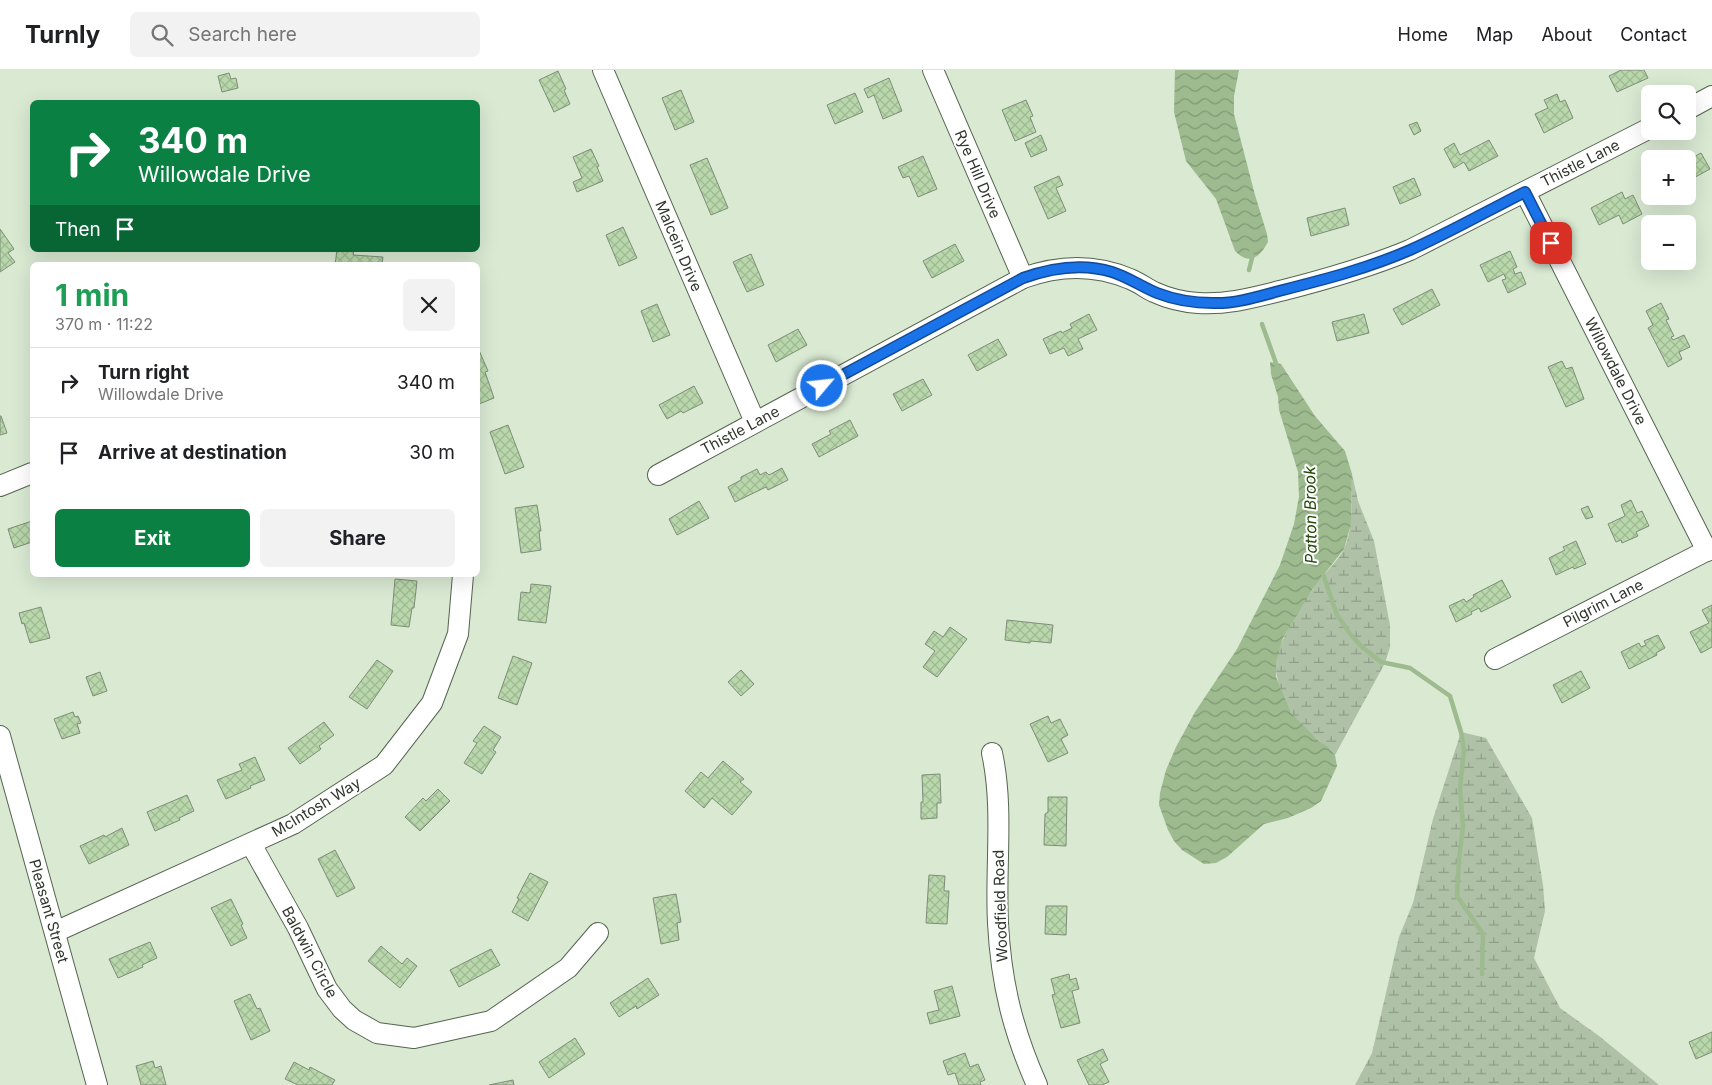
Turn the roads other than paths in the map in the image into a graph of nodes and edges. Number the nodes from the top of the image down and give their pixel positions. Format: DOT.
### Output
graph roads {
  1 [pos="603,70"];
  2 [pos="933,70"];
  3 [pos="1712,96"];
  4 [pos="1696,105"];
  5 [pos="1641,133"];
  6 [pos="1525,192"];
  7 [pos="1023,278"];
  8 [pos="755,422"];
  9 [pos="30,474"];
  10 [pos="658,475"];
  11 [pos="0,486"];
  12 [pos="1710,549"];
  13 [pos="464,577"];
  14 [pos="1495,659"];
  15 [pos="0,736"];
  16 [pos="992,753"];
  17 [pos="252,844"];
  18 [pos="55,932"];
  19 [pos="598,933"];
  20 [pos="97,1085"];
  21 [pos="1037,1085"];
  1 -- 8 [label="street, Malcein Drive"];
  2 -- 7 [label="street, Rye Hill Drive"];
  3 -- 4 [label="street"];
  5 -- 6 [label="street, Thistle Lane"];
  6 -- 7 [label="street, Thistle Lane"];
  6 -- 12 [label="street, Willowdale Drive"];
  7 -- 8 [label="street, Thistle Lane"];
  8 -- 10 [label="street, Thistle Lane"];
  9 -- 11 [label="street"];
  12 -- 14 [label="street, Pilgrim Lane"];
  13 -- 17 [label="street, McIntosh Way"];
  15 -- 18 [label="street, Pleasant Street"];
  16 -- 21 [label="street, Woodfield Road"];
  17 -- 18 [label="street, McIntosh Way"];
  17 -- 19 [label="street, Baldwin Circle"];
  18 -- 20 [label="street, Pleasant Street"];
}
